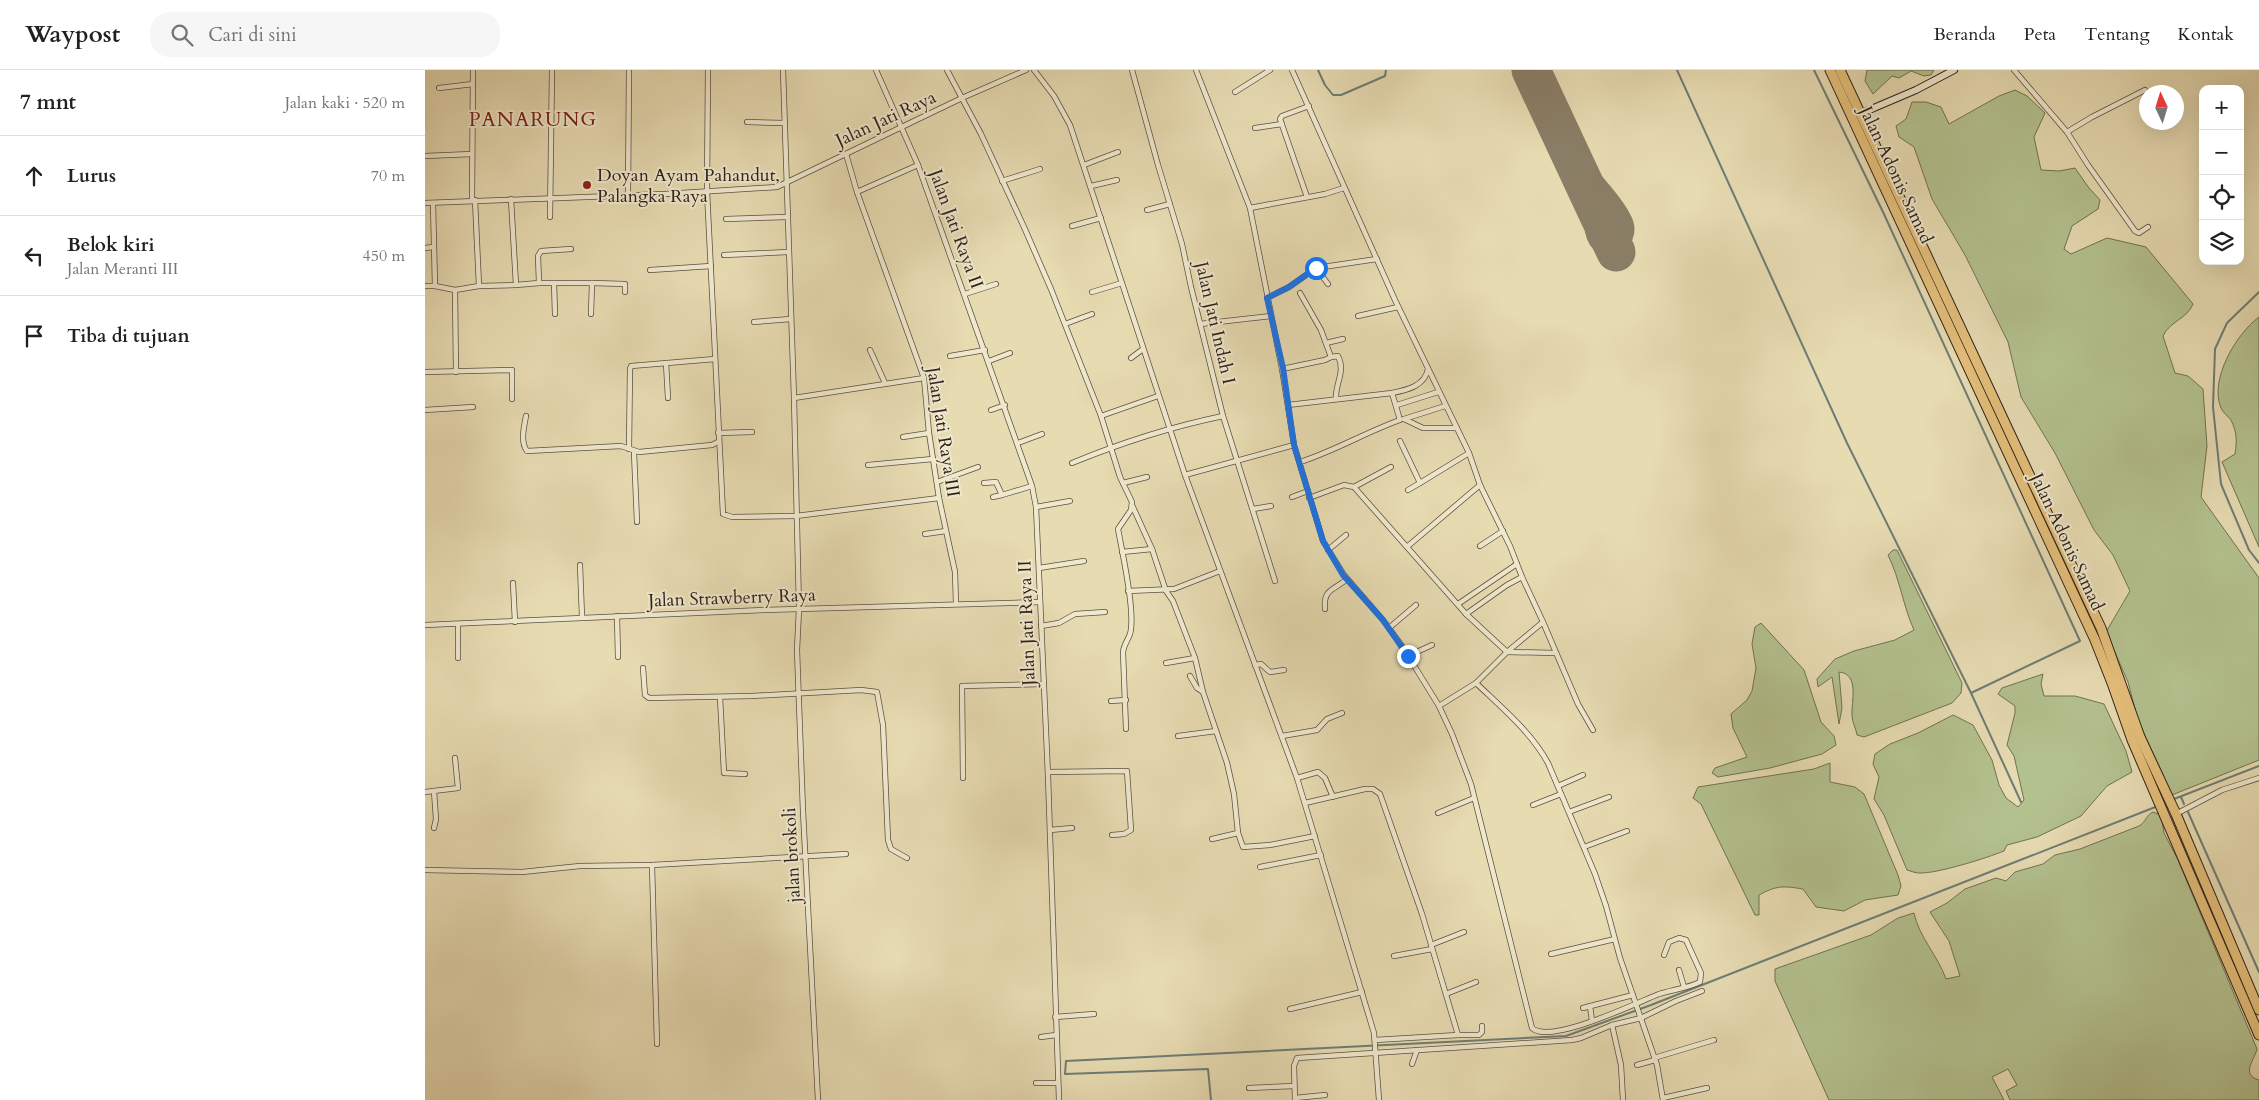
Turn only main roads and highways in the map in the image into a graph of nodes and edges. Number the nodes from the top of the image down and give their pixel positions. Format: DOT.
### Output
graph roads {
  1 [pos="1830,70"];
  2 [pos="1840,70"];
  3 [pos="1911,222"];
  4 [pos="1901,226"];
  5 [pos="2120,693"];
  6 [pos="2259,1010"];
  7 [pos="2259,1035"];
  1 -- 4 [label="highway, Jalan Adonis Samad"];
  2 -- 3 [label="highway, Jalan Adonis Samad"];
  3 -- 4 [label="highway"];
  3 -- 5 [label="highway, Jalan Adonis Samad"];
  4 -- 5 [label="highway, Jalan Adonis Samad"];
  5 -- 6 [label="highway, Jalan Adonis Samad"];
  5 -- 7 [label="highway, Jalan Adonis Samad"];
}
